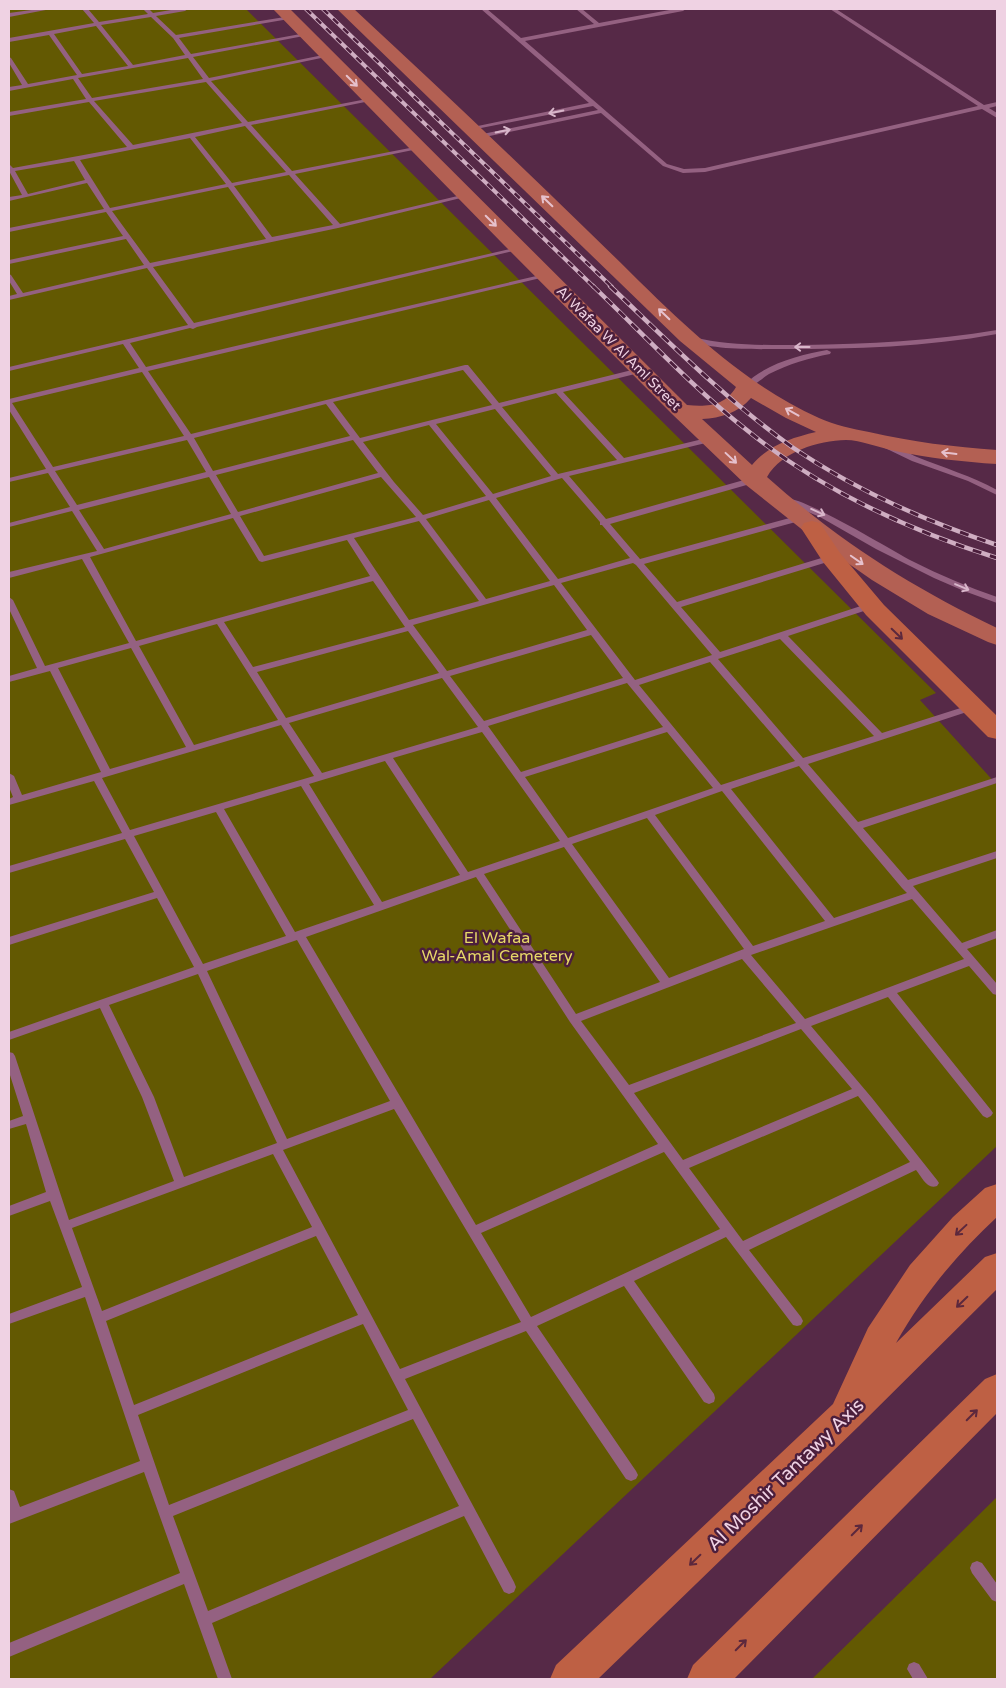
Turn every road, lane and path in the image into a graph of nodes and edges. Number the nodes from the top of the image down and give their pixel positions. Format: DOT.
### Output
graph roads {
  1 [pos="48,9"];
  2 [pos="85,9"];
  3 [pos="146,9"];
  4 [pos="184,9"];
  5 [pos="345,9"];
  6 [pos="484,9"];
  7 [pos="579,9"];
  8 [pos="683,9"];
  9 [pos="834,9"];
  10 [pos="285,13"];
  11 [pos="151,15"];
  12 [pos="9,16"];
  13 [pos="98,24"];
  14 [pos="598,25"];
  15 [pos="50,32"];
  16 [pos="306,35"];
  17 [pos="175,37"];
  18 [pos="9,40"];
  19 [pos="520,40"];
  20 [pos="326,55"];
  21 [pos="190,57"];
  22 [pos="9,59"];
  23 [pos="132,67"];
  24 [pos="77,76"];
  25 [pos="207,80"];
  26 [pos="26,86"];
  27 [pos="9,89"];
  28 [pos="370,99"];
  29 [pos="90,100"];
  30 [pos="594,104"];
  31 [pos="997,104"];
  32 [pos="984,107"];
  33 [pos="602,111"];
  34 [pos="9,114"];
  35 [pos="997,116"];
  36 [pos="246,124"];
  37 [pos="476,133"];
  38 [pos="190,135"];
  39 [pos="418,147"];
  40 [pos="132,148"];
  41 [pos="76,159"];
  42 [pos="10,168"];
  43 [pos="291,172"];
  44 [pos="89,181"];
  45 [pos="230,185"];
  46 [pos="26,196"];
  47 [pos="466,196"];
  48 [pos="9,199"];
  49 [pos="108,210"];
  50 [pos="338,226"];
  51 [pos="9,230"];
  52 [pos="127,237"];
  53 [pos="271,241"];
  54 [pos="518,249"];
  55 [pos="9,262"];
  56 [pos="149,267"];
  57 [pos="9,276"];
  58 [pos="545,276"];
  59 [pos="22,296"];
  60 [pos="9,298"];
  61 [pos="193,327"];
  62 [pos="997,332"];
  63 [pos="687,337"];
  64 [pos="126,343"];
  65 [pos="850,347"];
  66 [pos="9,370"];
  67 [pos="144,370"];
  68 [pos="640,370"];
  69 [pos="748,385"];
  70 [pos="558,391"];
  71 [pos="328,401"];
  72 [pos="9,402"];
  73 [pos="497,406"];
  74 [pos="683,411"];
  75 [pos="431,423"];
  76 [pos="854,435"];
  77 [pos="190,437"];
  78 [pos="357,439"];
  79 [pos="711,439"];
  80 [pos="881,442"];
  81 [pos="997,457"];
  82 [pos="622,461"];
  83 [pos="50,470"];
  84 [pos="211,473"];
  85 [pos="383,474"];
  86 [pos="560,476"];
  87 [pos="9,480"];
  88 [pos="754,480"];
  89 [pos="997,493"];
  90 [pos="772,496"];
  91 [pos="491,497"];
  92 [pos="75,508"];
  93 [pos="235,514"];
  94 [pos="421,518"];
  95 [pos="603,523"];
  96 [pos="806,523"];
  97 [pos="9,526"];
  98 [pos="349,537"];
  99 [pos="102,552"];
  100 [pos="85,556"];
  101 [pos="831,558"];
  102 [pos="636,562"];
  103 [pos="9,576"];
  104 [pos="374,578"];
  105 [pos="556,582"];
  106 [pos="9,600"];
  107 [pos="997,600"];
  108 [pos="484,602"];
  109 [pos="674,606"];
  110 [pos="870,606"];
  111 [pos="219,621"];
  112 [pos="408,626"];
  113 [pos="593,631"];
  114 [pos="782,635"];
  115 [pos="997,637"];
  116 [pos="134,644"];
  117 [pos="715,657"];
  118 [pos="53,667"];
  119 [pos="42,670"];
  120 [pos="251,671"];
  121 [pos="444,673"];
  122 [pos="9,679"];
  123 [pos="631,681"];
  124 [pos="974,707"];
  125 [pos="284,720"];
  126 [pos="483,727"];
  127 [pos="669,728"];
  128 [pos="997,731"];
  129 [pos="880,736"];
  130 [pos="191,748"];
  131 [pos="388,758"];
  132 [pos="802,762"];
  133 [pos="101,775"];
  134 [pos="9,776"];
  135 [pos="518,776"];
  136 [pos="320,778"];
  137 [pos="997,780"];
  138 [pos="304,783"];
  139 [pos="722,788"];
  140 [pos="14,801"];
  141 [pos="219,808"];
  142 [pos="649,813"];
  143 [pos="857,826"];
  144 [pos="126,835"];
  145 [pos="566,843"];
  146 [pos="997,854"];
  147 [pos="9,870"];
  148 [pos="478,873"];
  149 [pos="466,877"];
  150 [pos="906,885"];
  151 [pos="159,894"];
  152 [pos="914,894"];
  153 [pos="380,908"];
  154 [pos="832,923"];
  155 [pos="997,934"];
  156 [pos="296,937"];
  157 [pos="9,941"];
  158 [pos="960,948"];
  159 [pos="747,953"];
  160 [pos="971,961"];
  161 [pos="201,970"];
  162 [pos="667,983"];
  163 [pos="889,991"];
  164 [pos="997,991"];
  165 [pos="103,1003"];
  166 [pos="574,1019"];
  167 [pos="801,1024"];
  168 [pos="9,1036"];
  169 [pos="9,1056"];
  170 [pos="626,1090"];
  171 [pos="859,1091"];
  172 [pos="397,1104"];
  173 [pos="987,1113"];
  174 [pos="30,1118"];
  175 [pos="9,1125"];
  176 [pos="280,1146"];
  177 [pos="666,1146"];
  178 [pos="918,1164"];
  179 [pos="681,1166"];
  180 [pos="180,1183"];
  181 [pos="933,1183"];
  182 [pos="54,1194"];
  183 [pos="997,1197"];
  184 [pos="9,1211"];
  185 [pos="66,1226"];
  186 [pos="320,1229"];
  187 [pos="474,1230"];
  188 [pos="728,1231"];
  189 [pos="741,1248"];
  190 [pos="997,1267"];
  191 [pos="626,1279"];
  192 [pos="89,1290"];
  193 [pos="367,1317"];
  194 [pos="99,1318"];
  195 [pos="9,1319"];
  196 [pos="797,1321"];
  197 [pos="529,1324"];
  198 [pos="398,1376"];
  199 [pos="997,1390"];
  200 [pos="709,1398"];
  201 [pos="131,1412"];
  202 [pos="418,1412"];
  203 [pos="846,1416"];
  204 [pos="148,1464"];
  205 [pos="631,1475"];
  206 [pos="9,1495"];
  207 [pos="468,1508"];
  208 [pos="166,1513"];
  209 [pos="12,1517"];
  210 [pos="977,1568"];
  211 [pos="188,1576"];
  212 [pos="509,1587"];
  213 [pos="997,1595"];
  214 [pos="204,1620"];
  215 [pos="9,1650"];
  216 [pos="225,1679"];
  217 [pos="570,1679"];
  218 [pos="707,1679"];
  1 -- 12 [label="lane"];
  2 -- 13 [label="lane"];
  3 -- 11 [label="lane"];
  4 -- 11 [label="lane"];
  5 -- 37 [label="main road"];
  6 -- 19 [label="lane"];
  7 -- 14 [label="lane"];
  8 -- 14 [label="lane"];
  9 -- 32 [label="lane"];
  10 -- 16 [label="main road, Al Wafaa W Al Aml Street"];
  10 -- 17 [label="lane"];
  11 -- 13 [label="lane"];
  11 -- 17 [label="lane"];
  13 -- 15 [label="lane"];
  13 -- 23 [label="lane"];
  14 -- 19 [label="lane"];
  15 -- 18 [label="lane"];
  15 -- 24 [label="lane"];
  16 -- 20 [label="main road, Al Wafaa W Al Aml Street"];
  16 -- 21 [label="lane"];
  17 -- 21 [label="lane"];
  19 -- 30 [label="lane"];
  20 -- 25 [label="lane"];
  20 -- 28 [label="main road, Al Wafaa W Al Aml Street, one-way"];
  21 -- 23 [label="lane"];
  21 -- 25 [label="lane"];
  22 -- 26 [label="lane"];
  23 -- 24 [label="lane"];
  24 -- 26 [label="lane"];
  24 -- 29 [label="lane"];
  25 -- 29 [label="lane"];
  25 -- 36 [label="lane"];
  26 -- 27 [label="lane"];
  28 -- 36 [label="lane"];
  28 -- 39 [label="main road, Al Wafaa W Al Aml Street"];
  29 -- 34 [label="lane"];
  29 -- 40 [label="lane"];
  30 -- 33 [label="lane"];
  30 -- 37 [label="lane, one-way"];
  31 -- 32 [label="lane"];
  32 -- 33 [label="lane"];
  32 -- 35 [label="lane"];
  37 -- 33 [label="lane, one-way"];
  36 -- 38 [label="lane"];
  36 -- 43 [label="lane"];
  63 -- 37 [label="main road, one-way"];
  38 -- 40 [label="lane"];
  38 -- 45 [label="lane"];
  39 -- 43 [label="lane"];
  39 -- 47 [label="main road, Al Wafaa W Al Aml Street"];
  40 -- 41 [label="lane"];
  41 -- 42 [label="lane"];
  41 -- 44 [label="lane"];
  42 -- 46 [label="lane"];
  43 -- 45 [label="lane"];
  43 -- 50 [label="lane"];
  44 -- 46 [label="lane"];
  44 -- 49 [label="lane"];
  45 -- 49 [label="lane"];
  45 -- 53 [label="lane"];
  46 -- 48 [label="lane"];
  47 -- 50 [label="lane"];
  47 -- 54 [label="main road, Al Wafaa W Al Aml Street, one-way"];
  49 -- 51 [label="lane"];
  49 -- 52 [label="lane"];
  50 -- 53 [label="lane"];
  52 -- 55 [label="lane"];
  52 -- 56 [label="lane"];
  53 -- 56 [label="lane"];
  54 -- 58 [label="main road, Al Wafaa W Al Aml Street"];
  54 -- 61 [label="lane"];
  56 -- 59 [label="lane"];
  56 -- 61 [label="lane"];
  57 -- 59 [label="lane"];
  58 -- 67 [label="lane"];
  58 -- 68 [label="main road, Al Wafaa W Al Aml Street"];
  59 -- 60 [label="lane"];
  61 -- 64 [label="lane"];
  62 -- 65 [label="lane"];
  65 -- 63 [label="lane, one-way"];
  63 -- 69 [label="main road"];
  64 -- 66 [label="lane"];
  64 -- 67 [label="lane"];
  65 -- 69 [label="lane"];
  67 -- 72 [label="lane"];
  67 -- 77 [label="lane"];
  68 -- 70 [label="lane"];
  68 -- 74 [label="main road, Al Wafaa W Al Aml Street"];
  69 -- 74 [label="main road"];
  76 -- 69 [label="main road, one-way"];
  70 -- 73 [label="lane"];
  70 -- 82 [label="lane"];
  71 -- 73 [label="lane"];
  71 -- 77 [label="lane"];
  71 -- 78 [label="lane"];
  72 -- 83 [label="lane"];
  73 -- 75 [label="lane"];
  73 -- 86 [label="lane"];
  74 -- 79 [label="main road, Al Wafaa W Al Aml Street"];
  75 -- 78 [label="lane"];
  75 -- 91 [label="lane"];
  76 -- 80 [label="main road"];
  76 -- 88 [label="main road"];
  77 -- 83 [label="lane"];
  77 -- 84 [label="lane"];
  78 -- 84 [label="lane"];
  78 -- 85 [label="lane"];
  79 -- 82 [label="lane"];
  79 -- 88 [label="main road, Al Wafaa W Al Aml Street, one-way"];
  81 -- 80 [label="main road, one-way"];
  80 -- 89 [label="lane"];
  82 -- 86 [label="lane"];
  83 -- 87 [label="lane"];
  83 -- 92 [label="lane"];
  84 -- 92 [label="lane"];
  84 -- 93 [label="lane"];
  85 -- 93 [label="lane"];
  85 -- 94 [label="lane"];
  86 -- 91 [label="lane"];
  86 -- 95 [label="lane"];
  88 -- 90 [label="main road, Al Wafaa W Al Aml Street"];
  88 -- 95 [label="lane"];
  90 -- 96 [label="main road, Al Wafaa W Al Aml Street"];
  90 -- 107 [label="lane, one-way"];
  91 -- 94 [label="lane"];
  91 -- 105 [label="lane"];
  92 -- 97 [label="lane"];
  92 -- 99 [label="lane"];
  93 -- 98 [label="lane"];
  93 -- 99 [label="lane"];
  94 -- 98 [label="lane"];
  94 -- 108 [label="lane"];
  95 -- 102 [label="lane"];
  96 -- 101 [label="highway"];
  96 -- 102 [label="lane"];
  96 -- 115 [label="main road, Al Wafaa W Al Aml Street, one-way"];
  98 -- 104 [label="lane"];
  99 -- 100 [label="lane"];
  100 -- 103 [label="lane"];
  100 -- 116 [label="lane"];
  101 -- 109 [label="lane"];
  101 -- 110 [label="highway"];
  102 -- 105 [label="lane"];
  102 -- 109 [label="lane"];
  104 -- 111 [label="lane"];
  104 -- 112 [label="lane"];
  105 -- 108 [label="lane"];
  105 -- 113 [label="lane"];
  106 -- 119 [label="lane"];
  108 -- 112 [label="lane"];
  109 -- 117 [label="lane"];
  110 -- 114 [label="lane"];
  110 -- 124 [label="highway, one-way"];
  111 -- 116 [label="lane"];
  111 -- 120 [label="lane"];
  112 -- 120 [label="lane"];
  112 -- 121 [label="lane"];
  113 -- 121 [label="lane"];
  113 -- 123 [label="lane"];
  114 -- 117 [label="lane"];
  114 -- 129 [label="lane"];
  116 -- 118 [label="lane"];
  116 -- 130 [label="lane"];
  117 -- 123 [label="lane"];
  117 -- 132 [label="lane"];
  118 -- 119 [label="lane"];
  118 -- 133 [label="lane"];
  119 -- 122 [label="lane"];
  120 -- 125 [label="lane"];
  121 -- 125 [label="lane"];
  121 -- 126 [label="lane"];
  123 -- 126 [label="lane"];
  123 -- 127 [label="lane"];
  124 -- 128 [label="highway"];
  124 -- 129 [label="lane"];
  125 -- 130 [label="lane"];
  125 -- 136 [label="lane"];
  126 -- 131 [label="lane"];
  126 -- 135 [label="lane"];
  127 -- 135 [label="lane"];
  127 -- 139 [label="lane"];
  129 -- 132 [label="lane"];
  130 -- 133 [label="lane"];
  131 -- 136 [label="lane"];
  131 -- 149 [label="lane"];
  132 -- 139 [label="lane"];
  132 -- 143 [label="lane"];
  133 -- 140 [label="lane"];
  133 -- 144 [label="lane"];
  134 -- 140 [label="lane"];
  135 -- 145 [label="lane"];
  136 -- 138 [label="lane"];
  137 -- 143 [label="lane"];
  138 -- 141 [label="lane"];
  138 -- 153 [label="lane"];
  139 -- 142 [label="lane"];
  139 -- 154 [label="lane"];
  141 -- 144 [label="lane"];
  141 -- 156 [label="lane"];
  142 -- 145 [label="lane"];
  142 -- 159 [label="lane"];
  143 -- 150 [label="lane"];
  144 -- 147 [label="lane"];
  144 -- 151 [label="lane"];
  145 -- 148 [label="lane"];
  145 -- 162 [label="lane"];
  146 -- 150 [label="lane"];
  148 -- 149 [label="lane"];
  148 -- 166 [label="lane"];
  149 -- 153 [label="lane"];
  150 -- 152 [label="lane"];
  151 -- 157 [label="lane"];
  151 -- 161 [label="lane"];
  152 -- 154 [label="lane"];
  152 -- 158 [label="lane"];
  153 -- 156 [label="lane"];
  154 -- 159 [label="lane"];
  155 -- 158 [label="lane"];
  156 -- 161 [label="lane"];
  156 -- 172 [label="lane"];
  158 -- 160 [label="lane"];
  159 -- 162 [label="lane"];
  159 -- 167 [label="lane"];
  160 -- 163 [label="lane"];
  160 -- 164 [label="lane"];
  161 -- 165 [label="lane"];
  161 -- 176 [label="lane"];
  162 -- 166 [label="lane"];
  163 -- 167 [label="lane"];
  163 -- 173 [label="lane"];
  165 -- 168 [label="lane"];
  165 -- 180 [label="lane"];
  166 -- 170 [label="lane"];
  167 -- 170 [label="lane"];
  167 -- 171 [label="lane"];
  169 -- 174 [label="lane"];
  170 -- 177 [label="lane"];
  171 -- 178 [label="lane"];
  171 -- 179 [label="lane"];
  172 -- 176 [label="lane"];
  172 -- 187 [label="lane"];
  174 -- 175 [label="lane"];
  174 -- 182 [label="lane"];
  176 -- 180 [label="lane"];
  176 -- 186 [label="lane"];
  177 -- 179 [label="lane"];
  177 -- 187 [label="lane"];
  178 -- 181 [label="lane"];
  178 -- 189 [label="lane"];
  179 -- 188 [label="lane"];
  180 -- 185 [label="lane"];
  182 -- 184 [label="lane"];
  182 -- 185 [label="lane"];
  183 -- 203 [label="highway, one-way"];
  185 -- 192 [label="lane"];
  186 -- 193 [label="lane"];
  186 -- 194 [label="lane"];
  187 -- 197 [label="lane"];
  188 -- 189 [label="lane"];
  188 -- 191 [label="lane"];
  189 -- 196 [label="lane"];
  190 -- 203 [label="highway, Al Moshir Tantawy Axis, one-way"];
  191 -- 197 [label="lane"];
  191 -- 200 [label="lane"];
  192 -- 194 [label="lane"];
  192 -- 195 [label="lane"];
  193 -- 198 [label="lane"];
  193 -- 201 [label="lane"];
  194 -- 201 [label="lane"];
  197 -- 198 [label="lane"];
  197 -- 205 [label="lane"];
  198 -- 202 [label="lane"];
  218 -- 199 [label="highway, one-way"];
  201 -- 204 [label="lane"];
  202 -- 207 [label="lane"];
  202 -- 208 [label="lane"];
  203 -- 217 [label="highway, Al Moshir Tantawy Axis, one-way"];
  204 -- 208 [label="lane"];
  204 -- 209 [label="lane"];
  206 -- 209 [label="lane"];
  207 -- 212 [label="lane"];
  207 -- 214 [label="lane"];
  208 -- 211 [label="lane"];
  210 -- 213 [label="lane"];
  211 -- 214 [label="lane"];
  211 -- 215 [label="lane"];
  214 -- 216 [label="lane"];
}
